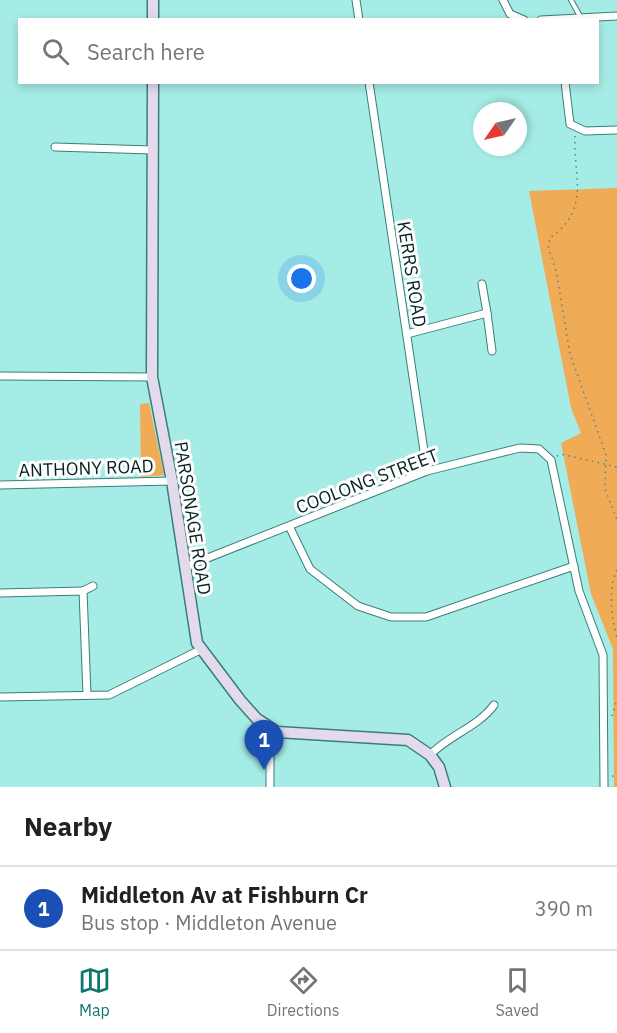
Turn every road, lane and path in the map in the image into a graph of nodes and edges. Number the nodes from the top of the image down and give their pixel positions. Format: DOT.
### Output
graph roads {
  1 [pos="153,0"];
  2 [pos="356,0"];
  3 [pos="503,0"];
  4 [pos="571,0"];
  5 [pos="617,16"];
  6 [pos="153,18"];
  7 [pos="359,18"];
  8 [pos="519,18"];
  9 [pos="581,18"];
  10 [pos="153,84"];
  11 [pos="369,84"];
  12 [pos="565,84"];
  13 [pos="570,124"];
  14 [pos="617,130"];
  15 [pos="55,147"];
  16 [pos="152,150"];
  17 [pos="482,284"];
  18 [pos="487,313"];
  19 [pos="406,334"];
  20 [pos="492,351"];
  21 [pos="0,376"];
  22 [pos="152,377"];
  23 [pos="551,460"];
  24 [pos="606,464"];
  25 [pos="617,467"];
  26 [pos="427,471"];
  27 [pos="172,481"];
  28 [pos="0,485"];
  29 [pos="617,520"];
  30 [pos="290,528"];
  31 [pos="574,566"];
  32 [pos="185,567"];
  33 [pos="617,570"];
  34 [pos="93,586"];
  35 [pos="83,591"];
  36 [pos="0,593"];
  37 [pos="617,637"];
  38 [pos="200,650"];
  39 [pos="87,695"];
  40 [pos="0,697"];
  41 [pos="494,705"];
  42 [pos="277,732"];
  43 [pos="430,754"];
  44 [pos="611,776"];
  45 [pos="617,777"];
  46 [pos="270,787"];
  47 [pos="446,787"];
  48 [pos="604,787"];
  1 -- 6 [label="street"];
  2 -- 7 [label="street"];
  3 -- 8 [label="street"];
  4 -- 9 [label="lane"];
  5 -- 9 [label="street"];
  10 -- 16 [label="street, PARSONAGE ROAD"];
  11 -- 19 [label="street, KERRS ROAD"];
  12 -- 13 [label="street"];
  13 -- 14 [label="street"];
  13 -- 24 [label="path"];
  15 -- 16 [label="street"];
  16 -- 22 [label="street, PARSONAGE ROAD"];
  17 -- 18 [label="street"];
  18 -- 19 [label="street"];
  18 -- 20 [label="street"];
  19 -- 26 [label="street, KERRS ROAD"];
  21 -- 22 [label="street"];
  22 -- 27 [label="street, PARSONAGE ROAD"];
  23 -- 24 [label="path"];
  23 -- 26 [label="street, COOLONG STREET"];
  23 -- 31 [label="street"];
  24 -- 25 [label="path"];
  24 -- 29 [label="path"];
  26 -- 30 [label="street, COOLONG STREET"];
  27 -- 28 [label="street, ANTHONY ROAD"];
  27 -- 32 [label="street, PARSONAGE ROAD"];
  30 -- 31 [label="street"];
  30 -- 32 [label="street, COOLONG STREET"];
  31 -- 48 [label="street"];
  32 -- 38 [label="street, PARSONAGE ROAD"];
  33 -- 37 [label="path"];
  34 -- 35 [label="street"];
  35 -- 36 [label="street"];
  35 -- 39 [label="street"];
  38 -- 39 [label="street"];
  38 -- 42 [label="street, PARSONAGE ROAD"];
  39 -- 40 [label="street"];
  41 -- 43 [label="street"];
  42 -- 43 [label="street"];
  42 -- 46 [label="street"];
  43 -- 47 [label="street"];
  44 -- 45 [label="path"];
}
